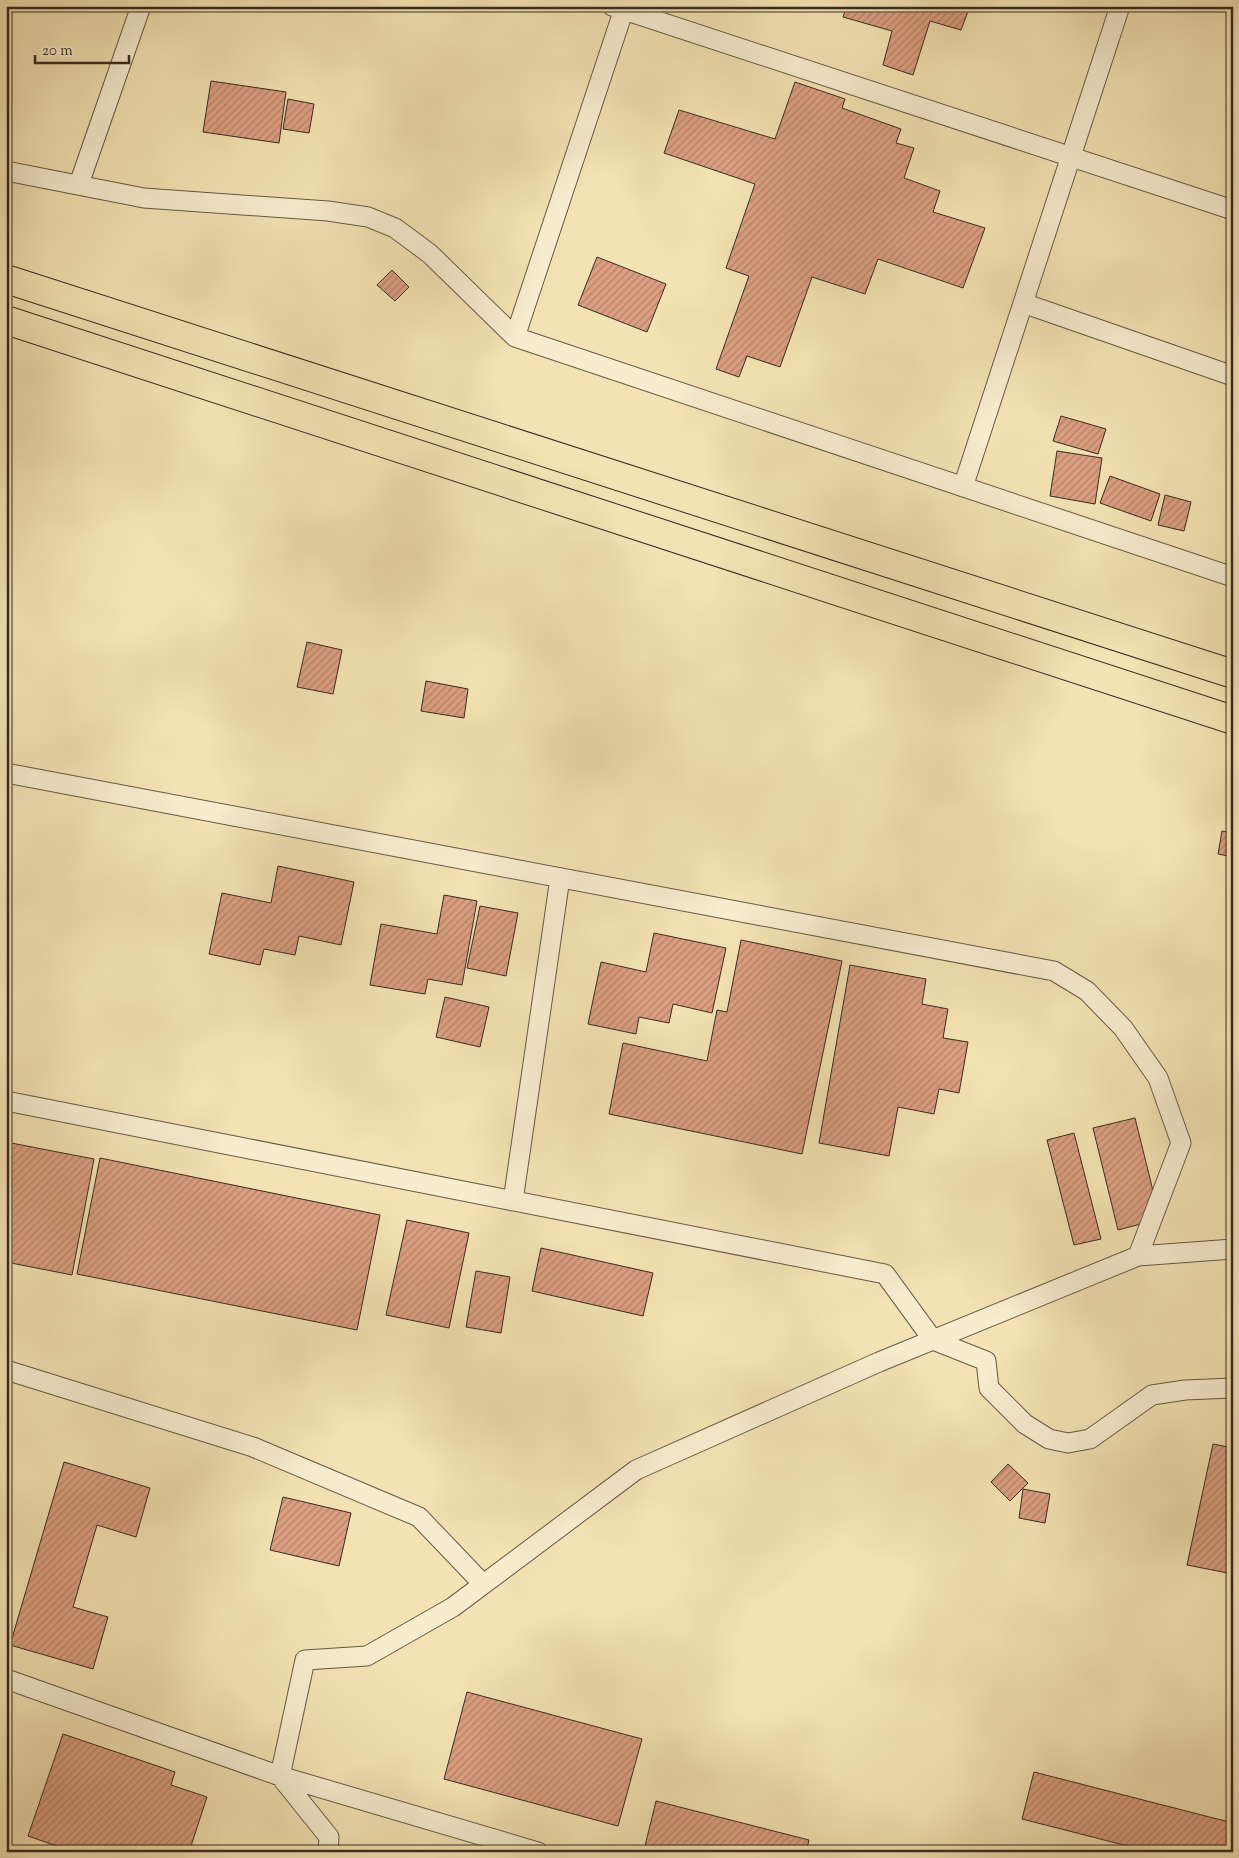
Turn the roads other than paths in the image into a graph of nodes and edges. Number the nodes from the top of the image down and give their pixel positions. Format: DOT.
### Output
graph roads {
  1 [pos="141,6"];
  2 [pos="1120,6"];
  3 [pos="621,8"];
  4 [pos="1071,157"];
  5 [pos="6,171"];
  6 [pos="79,184"];
  7 [pos="1233,210"];
  8 [pos="6,279"];
  9 [pos="1023,303"];
  10 [pos="6,320"];
  11 [pos="515,337"];
  12 [pos="1233,376"];
  13 [pos="963,487"];
  14 [pos="1233,577"];
  15 [pos="1233,674"];
  16 [pos="1233,720"];
  17 [pos="6,773"];
  18 [pos="560,878"];
  19 [pos="6,1101"];
  20 [pos="513,1200"];
  21 [pos="1233,1249"];
  22 [pos="1138,1256"];
  23 [pos="933,1340"];
  24 [pos="6,1370"];
  25 [pos="1233,1388"];
  26 [pos="482,1583"];
  27 [pos="6,1679"];
  28 [pos="280,1776"];
  29 [pos="328,1852"];
  30 [pos="538,1852"];
  1 -- 6 [label="lane"];
  2 -- 4 [label="lane"];
  3 -- 4 [label="lane"];
  3 -- 11 [label="lane"];
  4 -- 7 [label="lane"];
  4 -- 9 [label="lane"];
  5 -- 6 [label="lane"];
  6 -- 11 [label="lane"];
  8 -- 15 [label="highway"];
  9 -- 12 [label="lane"];
  9 -- 13 [label="lane"];
  10 -- 16 [label="highway"];
  11 -- 13 [label="lane"];
  13 -- 14 [label="lane"];
  17 -- 18 [label="lane"];
  18 -- 20 [label="lane"];
  18 -- 22 [label="lane"];
  19 -- 20 [label="lane"];
  20 -- 23 [label="lane"];
  21 -- 22 [label="lane"];
  22 -- 23 [label="lane"];
  23 -- 25 [label="lane"];
  23 -- 26 [label="lane"];
  24 -- 26 [label="lane"];
  26 -- 28 [label="lane"];
  27 -- 28 [label="lane"];
  28 -- 29 [label="lane"];
  28 -- 30 [label="lane"];
}
